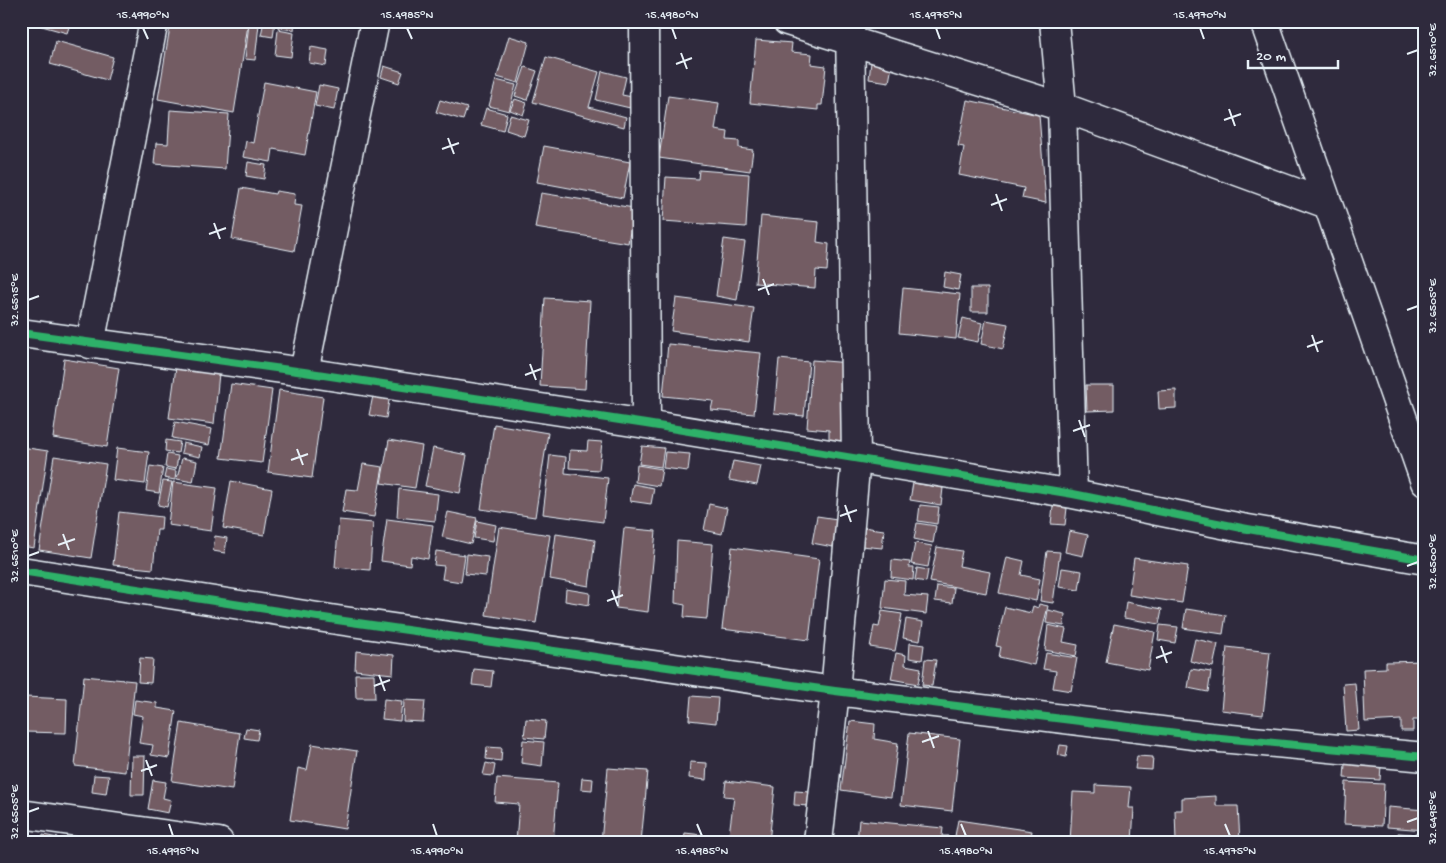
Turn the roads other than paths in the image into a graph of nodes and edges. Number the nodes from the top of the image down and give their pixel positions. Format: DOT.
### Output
graph roads {
  1 [pos="154,21"];
  2 [pos="375,21"];
  3 [pos="644,21"];
  4 [pos="787,21"];
  5 [pos="1054,21"];
  6 [pos="1264,21"];
  7 [pos="850,31"];
  8 [pos="1062,107"];
  9 [pos="1327,204"];
  10 [pos="21,334"];
  11 [pos="90,344"];
  12 [pos="304,372"];
  13 [pos="646,424"];
  14 [pos="856,458"];
  15 [pos="1425,482"];
  16 [pos="1072,494"];
  17 [pos="1425,560"];
  18 [pos="21,571"];
  19 [pos="835,691"];
  20 [pos="1425,757"];
  21 [pos="21,814"];
  22 [pos="218,842"];
  23 [pos="818,842"];
  1 -- 11 [label="street"];
  2 -- 12 [label="street"];
  3 -- 13 [label="street"];
  4 -- 7 [label="street"];
  5 -- 8 [label="street"];
  6 -- 9 [label="street"];
  7 -- 8 [label="street"];
  7 -- 14 [label="street"];
  8 -- 9 [label="street"];
  8 -- 16 [label="street"];
  9 -- 15 [label="street"];
  10 -- 11 [label="street"];
  11 -- 12 [label="street"];
  12 -- 13 [label="street"];
  13 -- 14 [label="street"];
  14 -- 16 [label="street"];
  14 -- 19 [label="street"];
  16 -- 17 [label="street"];
  18 -- 19 [label="street"];
  19 -- 20 [label="street"];
  19 -- 23 [label="street"];
  21 -- 22 [label="street"];
}
